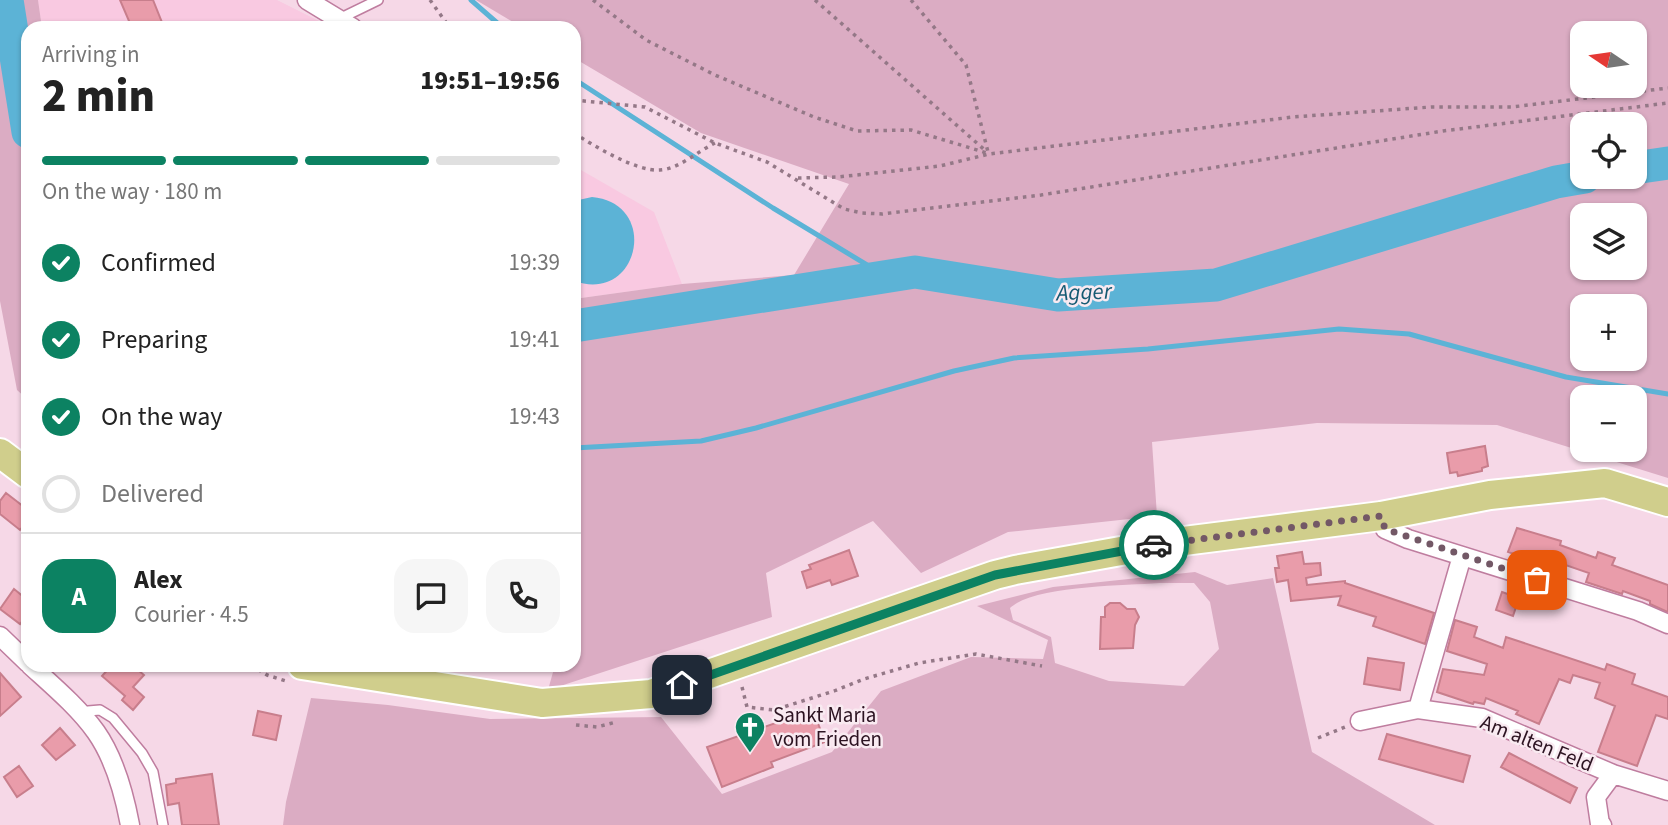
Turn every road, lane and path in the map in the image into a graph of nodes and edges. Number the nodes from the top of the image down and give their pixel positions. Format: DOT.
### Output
graph roads {
  1 [pos="307,0"];
  2 [pos="378,0"];
  3 [pos="430,0"];
  4 [pos="593,0"];
  5 [pos="815,0"];
  6 [pos="911,0"];
  7 [pos="341,21"];
  8 [pos="350,21"];
  9 [pos="445,21"];
  10 [pos="1668,88"];
  11 [pos="581,101"];
  12 [pos="1668,103"];
  13 [pos="581,138"];
  14 [pos="715,143"];
  15 [pos="989,154"];
  16 [pos="796,178"];
  17 [pos="0,453"];
  18 [pos="21,469"];
  19 [pos="1668,502"];
  20 [pos="1381,516"];
  21 [pos="1462,556"];
  22 [pos="1668,624"];
  23 [pos="0,636"];
  24 [pos="21,656"];
  25 [pos="735,666"];
  26 [pos="1042,666"];
  27 [pos="37,672"];
  28 [pos="347,672"];
  29 [pos="1418,709"];
  30 [pos="83,716"];
  31 [pos="1360,721"];
  32 [pos="1318,738"];
  33 [pos="1612,774"];
  34 [pos="1668,791"];
  35 [pos="130,825"];
  36 [pos="163,825"];
  37 [pos="1602,825"];
  1 -- 7 [label="street"];
  2 -- 8 [label="lane"];
  3 -- 9 [label="path"];
  4 -- 15 [label="path"];
  5 -- 15 [label="path"];
  6 -- 15 [label="path"];
  10 -- 15 [label="path"];
  11 -- 14 [label="path"];
  12 -- 16 [label="path"];
  13 -- 14 [label="path"];
  14 -- 16 [label="path"];
  15 -- 16 [label="path"];
  17 -- 18 [label="main road"];
  19 -- 20 [label="main road"];
  20 -- 21 [label="street"];
  20 -- 25 [label="main road"];
  21 -- 22 [label="street"];
  21 -- 29 [label="street"];
  23 -- 24 [label="street"];
  25 -- 26 [label="path"];
  25 -- 28 [label="main road"];
  27 -- 30 [label="street"];
  29 -- 31 [label="street, Am alten Feld"];
  29 -- 33 [label="street, Am alten Feld"];
  30 -- 35 [label="street"];
  30 -- 36 [label="lane"];
  31 -- 32 [label="path"];
  33 -- 34 [label="street, Am alten Feld"];
  33 -- 37 [label="street, Am alten Feld"];
}
